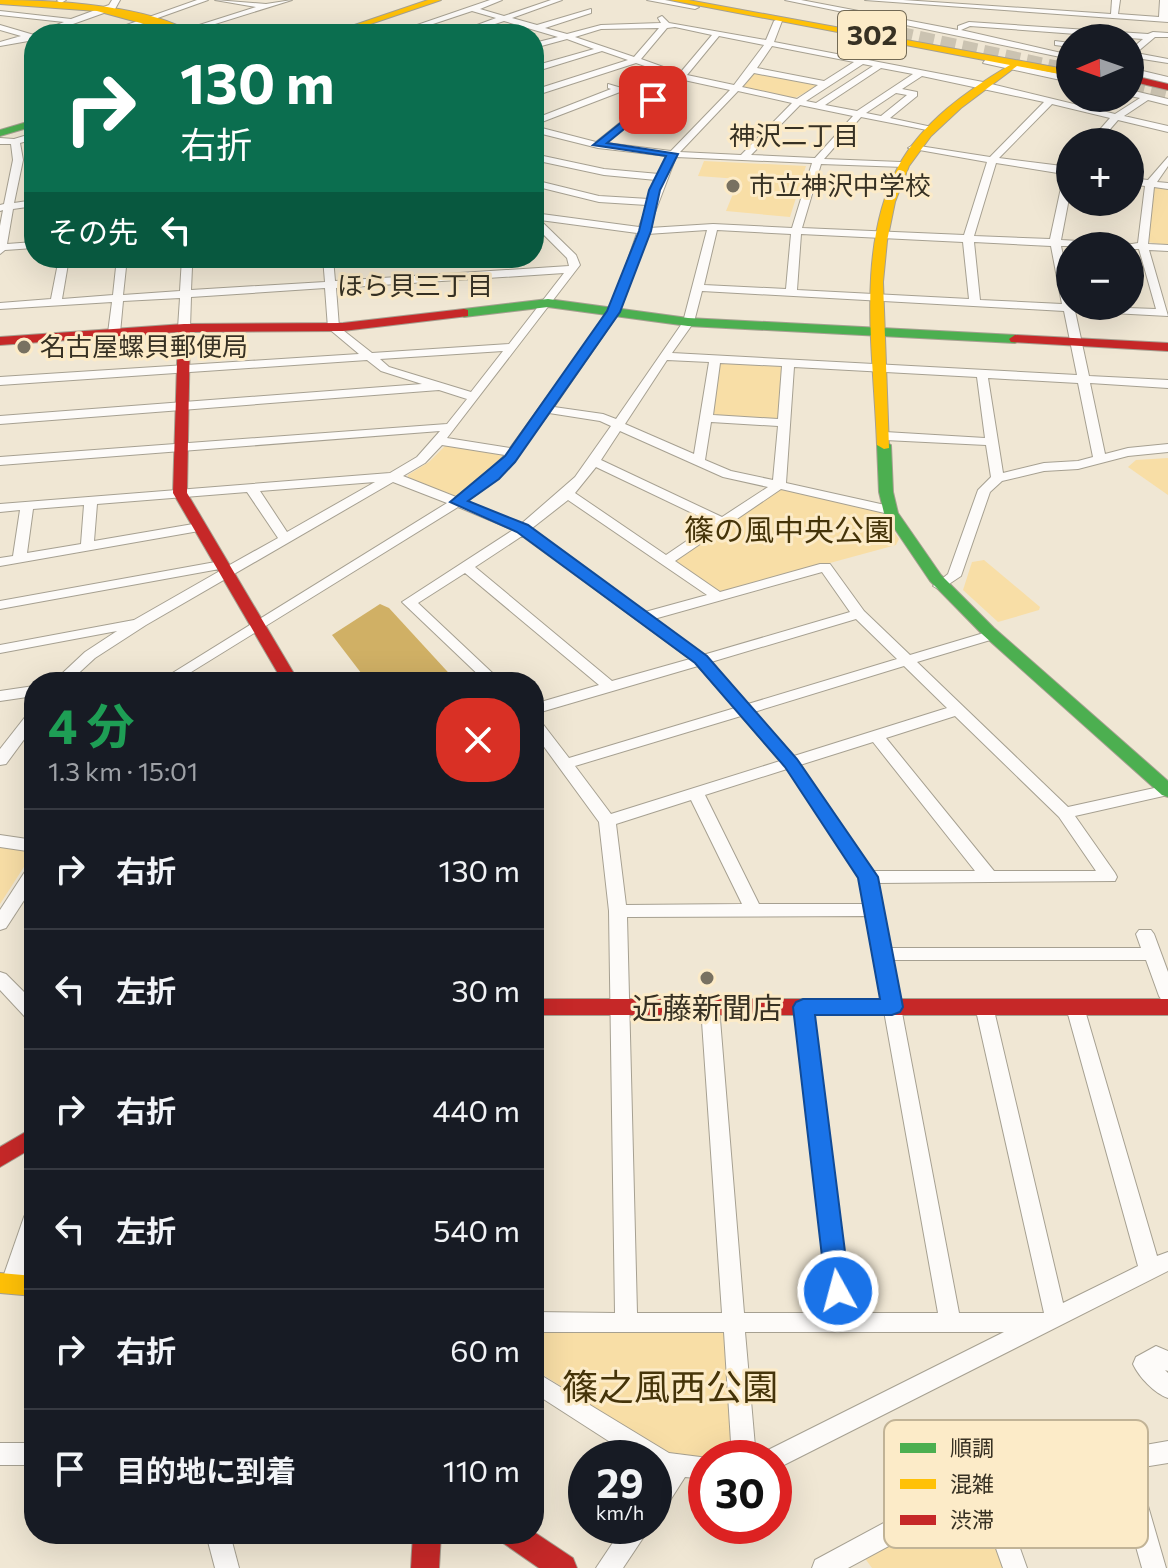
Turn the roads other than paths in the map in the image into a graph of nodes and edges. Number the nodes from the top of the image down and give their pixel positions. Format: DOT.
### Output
graph roads {
  1 [pos="4,0"];
  2 [pos="61,0"];
  3 [pos="204,0"];
  4 [pos="219,0"];
  5 [pos="288,0"];
  6 [pos="437,0"];
  7 [pos="446,0"];
  8 [pos="498,0"];
  9 [pos="558,0"];
  10 [pos="645,0"];
  11 [pos="651,0"];
  12 [pos="674,0"];
  13 [pos="687,0"];
  14 [pos="713,0"];
  15 [pos="734,0"];
  16 [pos="752,0"];
  17 [pos="771,0"];
  18 [pos="789,0"];
  19 [pos="869,0"];
  20 [pos="1026,0"];
  21 [pos="1066,0"];
  22 [pos="1116,0"];
  23 [pos="1164,0"];
  24 [pos="886,1"];
  25 [pos="935,2"];
  26 [pos="114,3"];
  27 [pos="983,4"];
  28 [pos="269,7"];
  29 [pos="473,9"];
  30 [pos="0,11"];
  31 [pos="1023,11"];
  32 [pos="1064,13"];
  33 [pos="1114,17"];
  34 [pos="504,18"];
  35 [pos="153,20"];
  36 [pos="1166,20"];
  37 [pos="73,21"];
  38 [pos="778,21"];
  39 [pos="66,24"];
  40 [pos="139,24"];
  41 [pos="162,24"];
  42 [pos="213,24"];
  43 [pos="369,24"];
  44 [pos="371,24"];
  45 [pos="426,24"];
  46 [pos="486,24"];
  47 [pos="524,24"];
  48 [pos="666,24"];
  49 [pos="1061,24"];
  50 [pos="544,25"];
  51 [pos="0,27"];
  52 [pos="606,27"];
  53 [pos="878,28"];
  54 [pos="544,30"];
  55 [pos="1056,30"];
  56 [pos="954,31"];
  57 [pos="717,33"];
  58 [pos="24,35"];
  59 [pos="1168,35"];
  60 [pos="568,37"];
  61 [pos="1144,37"];
  62 [pos="1150,37"];
  63 [pos="1144,42"];
  64 [pos="544,43"];
  65 [pos="1,44"];
  66 [pos="24,44"];
  67 [pos="772,44"];
  68 [pos="1056,44"];
  69 [pos="601,49"];
  70 [pos="1043,50"];
  71 [pos="1056,53"];
  72 [pos="1144,57"];
  73 [pos="635,61"];
  74 [pos="862,61"];
  75 [pos="1056,61"];
  76 [pos="1168,61"];
  77 [pos="880,65"];
  78 [pos="544,66"];
  79 [pos="1013,67"];
  80 [pos="1168,67"];
  81 [pos="753,70"];
  82 [pos="920,73"];
  83 [pos="1056,73"];
  84 [pos="1056,74"];
  85 [pos="1144,76"];
  86 [pos="587,77"];
  87 [pos="681,77"];
  88 [pos="1168,80"];
  89 [pos="1163,82"];
  90 [pos="825,84"];
  91 [pos="983,85"];
  92 [pos="619,89"];
  93 [pos="739,89"];
  94 [pos="544,90"];
  95 [pos="895,90"];
  96 [pos="1144,90"];
  97 [pos="1168,95"];
  98 [pos="544,96"];
  99 [pos="1144,96"];
  100 [pos="1147,97"];
  101 [pos="653,100"];
  102 [pos="1050,101"];
  103 [pos="798,102"];
  104 [pos="1168,102"];
  105 [pos="574,106"];
  106 [pos="817,106"];
  107 [pos="859,114"];
  108 [pos="1116,117"];
  109 [pos="544,118"];
  110 [pos="883,119"];
  111 [pos="1106,128"];
  112 [pos="24,129"];
  113 [pos="929,129"];
  114 [pos="1168,129"];
  115 [pos="544,132"];
  116 [pos="24,137"];
  117 [pos="4,138"];
  118 [pos="565,139"];
  119 [pos="555,145"];
  120 [pos="598,145"];
  121 [pos="913,148"];
  122 [pos="673,154"];
  123 [pos="744,157"];
  124 [pos="544,159"];
  125 [pos="992,160"];
  126 [pos="1168,160"];
  127 [pos="817,161"];
  128 [pos="901,165"];
  129 [pos="1056,169"];
  130 [pos="660,177"];
  131 [pos="1144,183"];
  132 [pos="1150,184"];
  133 [pos="544,185"];
  134 [pos="1168,186"];
  135 [pos="651,202"];
  136 [pos="24,204"];
  137 [pos="4,207"];
  138 [pos="1060,216"];
  139 [pos="544,218"];
  140 [pos="713,227"];
  141 [pos="544,228"];
  142 [pos="797,230"];
  143 [pos="645,231"];
  144 [pos="879,233"];
  145 [pos="968,238"];
  146 [pos="1144,238"];
  147 [pos="556,241"];
  148 [pos="544,242"];
  149 [pos="1055,242"];
  150 [pos="24,246"];
  151 [pos="1056,247"];
  152 [pos="1144,247"];
  153 [pos="1168,248"];
  154 [pos="0,249"];
  155 [pos="1144,250"];
  156 [pos="62,268"];
  157 [pos="121,268"];
  158 [pos="187,268"];
  159 [pos="329,268"];
  160 [pos="573,269"];
  161 [pos="330,285"];
  162 [pos="698,288"];
  163 [pos="791,293"];
  164 [pos="187,294"];
  165 [pos="879,297"];
  166 [pos="117,298"];
  167 [pos="56,302"];
  168 [pos="975,302"];
  169 [pos="548,303"];
  170 [pos="0,306"];
  171 [pos="1056,306"];
  172 [pos="1144,311"];
  173 [pos="614,312"];
  174 [pos="1165,312"];
  175 [pos="1070,320"];
  176 [pos="688,322"];
  177 [pos="184,328"];
  178 [pos="334,328"];
  179 [pos="879,331"];
  180 [pos="114,333"];
  181 [pos="0,341"];
  182 [pos="1075,342"];
  183 [pos="514,347"];
  184 [pos="1168,347"];
  185 [pos="367,356"];
  186 [pos="664,356"];
  187 [pos="715,359"];
  188 [pos="788,363"];
  189 [pos="182,368"];
  190 [pos="881,368"];
  191 [pos="982,374"];
  192 [pos="1083,379"];
  193 [pos="0,381"];
  194 [pos="1168,384"];
  195 [pos="435,387"];
  196 [pos="474,397"];
  197 [pos="182,406"];
  198 [pos="546,409"];
  199 [pos="706,418"];
  200 [pos="0,420"];
  201 [pos="784,423"];
  202 [pos="618,425"];
  203 [pos="451,427"];
  204 [pos="885,436"];
  205 [pos="441,441"];
  206 [pos="992,442"];
  207 [pos="181,447"];
  208 [pos="1168,448"];
  209 [pos="515,453"];
  210 [pos="1100,459"];
  211 [pos="699,460"];
  212 [pos="0,461"];
  213 [pos="594,461"];
  214 [pos="393,477"];
  215 [pos="998,478"];
  216 [pos="779,485"];
  217 [pos="251,488"];
  218 [pos="180,493"];
  219 [pos="566,493"];
  220 [pos="91,500"];
  221 [pos="457,502"];
  222 [pos="27,506"];
  223 [pos="0,508"];
  224 [pos="889,510"];
  225 [pos="723,523"];
  226 [pos="199,527"];
  227 [pos="522,529"];
  228 [pos="286,540"];
  229 [pos="87,547"];
  230 [pos="19,559"];
  231 [pos="666,561"];
  232 [pos="0,562"];
  233 [pos="465,566"];
  234 [pos="224,570"];
  235 [pos="940,586"];
  236 [pos="717,596"];
  237 [pos="0,605"];
  238 [pos="859,614"];
  239 [pos="644,617"];
  240 [pos="141,622"];
  241 [pos="256,626"];
  242 [pos="992,635"];
  243 [pos="0,649"];
  244 [pos="701,660"];
  245 [pos="906,660"];
  246 [pos="71,672"];
  247 [pos="181,672"];
  248 [pos="285,672"];
  249 [pos="484,672"];
  250 [pos="609,686"];
  251 [pos="24,692"];
  252 [pos="0,696"];
  253 [pos="544,706"];
  254 [pos="742,709"];
  255 [pos="957,710"];
  256 [pos="24,728"];
  257 [pos="544,736"];
  258 [pos="876,736"];
  259 [pos="0,760"];
  260 [pos="791,763"];
  261 [pos="565,764"];
  262 [pos="1168,791"];
  263 [pos="696,793"];
  264 [pos="1065,813"];
  265 [pos="607,821"];
  266 [pos="0,841"];
  267 [pos="24,845"];
  268 [pos="868,877"];
  269 [pos="989,877"];
  270 [pos="24,887"];
  271 [pos="873,910"];
  272 [pos="618,911"];
  273 [pos="754,911"];
  274 [pos="0,924"];
  275 [pos="1145,934"];
  276 [pos="882,954"];
  277 [pos="1152,954"];
  278 [pos="0,979"];
  279 [pos="24,1004"];
  280 [pos="984,1006"];
  281 [pos="544,1007"];
  282 [pos="710,1007"];
  283 [pos="803,1007"];
  284 [pos="892,1007"];
  285 [pos="1075,1007"];
  286 [pos="1167,1007"];
  287 [pos="620,1008"];
  288 [pos="24,1142"];
  289 [pos="0,1158"];
  290 [pos="24,1241"];
  291 [pos="1159,1265"];
  292 [pos="6,1283"];
  293 [pos="1050,1320"];
  294 [pos="842,1321"];
  295 [pos="950,1321"];
  296 [pos="544,1322"];
  297 [pos="626,1322"];
  298 [pos="734,1323"];
  299 [pos="1168,1361"];
  300 [pos="544,1387"];
  301 [pos="1168,1388"];
  302 [pos="743,1440"];
  303 [pos="792,1450"];
  304 [pos="1168,1452"];
  305 [pos="0,1454"];
  306 [pos="24,1454"];
  307 [pos="1148,1455"];
  308 [pos="679,1466"];
  309 [pos="688,1467"];
  310 [pos="672,1477"];
  311 [pos="884,1535"];
  312 [pos="221,1544"];
  313 [pos="426,1544"];
  314 [pos="528,1544"];
  315 [pos="626,1544"];
  316 [pos="1148,1547"];
  317 [pos="1008,1548"];
  318 [pos="227,1568"];
  319 [pos="425,1568"];
  320 [pos="563,1568"];
  321 [pos="608,1568"];
  322 [pos="824,1568"];
  323 [pos="1015,1568"];
  324 [pos="1154,1568"];
  1 -- 2 [label="main road"];
  1 -- 30 [label="street"];
  2 -- 26 [label="main road"];
  3 -- 35 [label="street"];
  4 -- 28 [label="street"];
  5 -- 28 [label="street"];
  6 -- 43 [label="main road"];
  7 -- 44 [label="main road"];
  8 -- 29 [label="street"];
  9 -- 34 [label="street"];
  10 -- 48 [label="street"];
  11 -- 38 [label="street"];
  12 -- 83 [label="main road, 302"];
  13 -- 53 [label="main road"];
  14 -- 53 [label="main road"];
  15 -- 53 [label="main road"];
  16 -- 53 [label="main road"];
  17 -- 75 [label="main road, 302"];
  18 -- 56 [label="street"];
  19 -- 24 [label="street"];
  20 -- 31 [label="street"];
  21 -- 32 [label="street"];
  22 -- 33 [label="street"];
  23 -- 36 [label="street"];
  24 -- 25 [label="street"];
  25 -- 27 [label="street"];
  26 -- 35 [label="main road"];
  26 -- 37 [label="street"];
  27 -- 31 [label="street"];
  28 -- 42 [label="street"];
  29 -- 34 [label="street"];
  29 -- 45 [label="street"];
  30 -- 37 [label="street"];
  31 -- 32 [label="street"];
  32 -- 33 [label="street"];
  32 -- 49 [label="street"];
  33 -- 36 [label="street"];
  34 -- 46 [label="street"];
  34 -- 47 [label="street"];
  35 -- 40 [label="street"];
  35 -- 41 [label="main road"];
  37 -- 39 [label="street"];
  38 -- 67 [label="street"];
  38 -- 79 [label="street"];
  48 -- 52 [label="street"];
  48 -- 57 [label="street"];
  48 -- 73 [label="street"];
  50 -- 52 [label="street"];
  51 -- 58 [label="street"];
  52 -- 60 [label="street"];
  54 -- 60 [label="street"];
  55 -- 56 [label="street"];
  56 -- 70 [label="street"];
  57 -- 67 [label="street"];
  57 -- 87 [label="street"];
  59 -- 62 [label="street"];
  60 -- 64 [label="street"];
  60 -- 69 [label="street"];
  61 -- 62 [label="street"];
  62 -- 63 [label="street"];
  65 -- 66 [label="street"];
  67 -- 74 [label="street"];
  67 -- 81 [label="street"];
  68 -- 70 [label="street"];
  69 -- 73 [label="street"];
  69 -- 78 [label="street"];
  70 -- 71 [label="street"];
  72 -- 76 [label="street"];
  73 -- 86 [label="street"];
  73 -- 87 [label="street"];
  74 -- 77 [label="street"];
  74 -- 90 [label="street"];
  77 -- 82 [label="street"];
  77 -- 106 [label="street"];
  79 -- 84 [label="street"];
  79 -- 91 [label="main road"];
  80 -- 89 [label="street"];
  81 -- 90 [label="street"];
  81 -- 93 [label="street"];
  82 -- 91 [label="street"];
  82 -- 95 [label="street"];
  85 -- 89 [label="street"];
  86 -- 92 [label="street"];
  86 -- 94 [label="street"];
  87 -- 93 [label="street"];
  87 -- 101 [label="street"];
  88 -- 89 [label="street"];
  90 -- 103 [label="street"];
  91 -- 102 [label="street"];
  91 -- 113 [label="main road"];
  92 -- 101 [label="street"];
  92 -- 105 [label="street"];
  93 -- 103 [label="street"];
  93 -- 122 [label="street"];
  95 -- 107 [label="street"];
  95 -- 110 [label="street"];
  96 -- 97 [label="main road"];
  98 -- 105 [label="street"];
  99 -- 100 [label="street"];
  100 -- 104 [label="street"];
  100 -- 108 [label="street"];
  101 -- 120 [label="street"];
  102 -- 108 [label="street"];
  102 -- 125 [label="street"];
  103 -- 106 [label="street"];
  103 -- 123 [label="street"];
  105 -- 109 [label="street"];
  106 -- 107 [label="street"];
  107 -- 110 [label="street"];
  107 -- 127 [label="street"];
  108 -- 111 [label="street"];
  108 -- 114 [label="street"];
  110 -- 113 [label="street"];
  112 -- 117 [label="main road"];
  113 -- 121 [label="main road"];
  115 -- 118 [label="street"];
  116 -- 117 [label="street"];
  117 -- 137 [label="street"];
  118 -- 119 [label="street"];
  118 -- 120 [label="street"];
  120 -- 122 [label="street"];
  121 -- 125 [label="street"];
  121 -- 128 [label="main road"];
  122 -- 123 [label="street"];
  122 -- 130 [label="street"];
  123 -- 127 [label="street"];
  124 -- 130 [label="street"];
  125 -- 129 [label="street"];
  125 -- 145 [label="street"];
  126 -- 132 [label="street"];
  127 -- 128 [label="street"];
  127 -- 142 [label="street"];
  128 -- 144 [label="main road"];
  130 -- 135 [label="street"];
  131 -- 132 [label="street"];
  132 -- 134 [label="street"];
  132 -- 146 [label="street"];
  133 -- 135 [label="street"];
  135 -- 143 [label="street"];
  136 -- 137 [label="street"];
  137 -- 154 [label="street"];
  138 -- 149 [label="street"];
  139 -- 143 [label="street"];
  140 -- 142 [label="street"];
  140 -- 143 [label="street"];
  140 -- 162 [label="street"];
  141 -- 147 [label="street"];
  142 -- 144 [label="street"];
  142 -- 163 [label="street"];
  143 -- 173 [label="street"];
  144 -- 145 [label="street"];
  144 -- 165 [label="main road"];
  145 -- 149 [label="street"];
  145 -- 168 [label="street"];
  147 -- 148 [label="street"];
  147 -- 160 [label="street"];
  149 -- 151 [label="street"];
  150 -- 154 [label="street"];
  152 -- 153 [label="street"];
  155 -- 174 [label="street"];
  156 -- 167 [label="street"];
  157 -- 166 [label="street"];
  158 -- 164 [label="street"];
  159 -- 161 [label="street"];
  160 -- 161 [label="street"];
  160 -- 169 [label="street"];
  161 -- 164 [label="street"];
  161 -- 178 [label="street"];
  162 -- 163 [label="street"];
  162 -- 176 [label="street"];
  163 -- 165 [label="street"];
  164 -- 166 [label="street"];
  164 -- 177 [label="street"];
  165 -- 168 [label="street"];
  165 -- 179 [label="main road"];
  166 -- 167 [label="street"];
  166 -- 180 [label="street"];
  167 -- 170 [label="street"];
  168 -- 171 [label="street"];
  169 -- 173 [label="main road"];
  169 -- 178 [label="main road"];
  169 -- 183 [label="street"];
  172 -- 174 [label="street"];
  173 -- 176 [label="main road"];
  173 -- 198 [label="street"];
  175 -- 182 [label="street"];
  176 -- 179 [label="main road"];
  176 -- 186 [label="street"];
  177 -- 178 [label="main road"];
  177 -- 180 [label="main road"];
  177 -- 189 [label="main road"];
  178 -- 185 [label="street"];
  179 -- 182 [label="main road"];
  179 -- 190 [label="main road"];
  180 -- 181 [label="main road"];
  182 -- 184 [label="main road"];
  182 -- 192 [label="street"];
  183 -- 185 [label="street"];
  183 -- 196 [label="street"];
  185 -- 189 [label="street"];
  185 -- 195 [label="street"];
  186 -- 187 [label="street"];
  186 -- 202 [label="street"];
  187 -- 188 [label="street"];
  187 -- 199 [label="street"];
  188 -- 190 [label="street"];
  188 -- 201 [label="street"];
  189 -- 193 [label="street"];
  189 -- 197 [label="main road"];
  190 -- 191 [label="street"];
  190 -- 204 [label="main road"];
  191 -- 192 [label="street"];
  191 -- 206 [label="street"];
  192 -- 194 [label="street"];
  192 -- 210 [label="street"];
  195 -- 196 [label="street"];
  195 -- 197 [label="street"];
  196 -- 203 [label="street"];
  197 -- 200 [label="street"];
  197 -- 207 [label="main road"];
  198 -- 202 [label="street"];
  198 -- 209 [label="street"];
  199 -- 201 [label="street"];
  199 -- 211 [label="street"];
  201 -- 216 [label="street"];
  202 -- 211 [label="street"];
  202 -- 213 [label="street"];
  203 -- 205 [label="street"];
  203 -- 207 [label="street"];
  204 -- 206 [label="street"];
  204 -- 224 [label="main road"];
  205 -- 209 [label="street"];
  205 -- 214 [label="street"];
  206 -- 215 [label="street"];
  207 -- 212 [label="street"];
  207 -- 218 [label="main road"];
  208 -- 210 [label="street"];
  209 -- 221 [label="street"];
  210 -- 215 [label="street"];
  211 -- 216 [label="street"];
  213 -- 219 [label="street"];
  213 -- 225 [label="street"];
  214 -- 217 [label="street"];
  214 -- 221 [label="street"];
  214 -- 228 [label="street"];
  215 -- 235 [label="street"];
  216 -- 224 [label="street"];
  216 -- 225 [label="street"];
  217 -- 218 [label="street"];
  217 -- 228 [label="street"];
  218 -- 220 [label="street"];
  218 -- 226 [label="main road"];
  219 -- 227 [label="street"];
  219 -- 231 [label="street"];
  220 -- 222 [label="street"];
  220 -- 229 [label="street"];
  221 -- 227 [label="street"];
  221 -- 241 [label="street"];
  222 -- 223 [label="street"];
  222 -- 230 [label="street"];
  224 -- 235 [label="main road"];
  225 -- 231 [label="street"];
  226 -- 229 [label="street"];
  226 -- 234 [label="main road"];
  227 -- 233 [label="street"];
  227 -- 239 [label="street"];
  228 -- 234 [label="street"];
  229 -- 230 [label="street"];
  230 -- 232 [label="street"];
  231 -- 236 [label="street"];
  233 -- 249 [label="street"];
  233 -- 250 [label="street"];
  234 -- 237 [label="street"];
  234 -- 240 [label="street"];
  234 -- 241 [label="main road"];
  235 -- 242 [label="main road"];
  236 -- 238 [label="street"];
  236 -- 239 [label="street"];
  238 -- 244 [label="street"];
  238 -- 245 [label="street"];
  239 -- 244 [label="street"];
  240 -- 243 [label="street"];
  240 -- 246 [label="street"];
  241 -- 247 [label="street"];
  241 -- 248 [label="main road"];
  242 -- 245 [label="street"];
  242 -- 262 [label="main road"];
  244 -- 250 [label="street"];
  244 -- 254 [label="street"];
  245 -- 254 [label="street"];
  245 -- 255 [label="street"];
  250 -- 253 [label="street"];
  251 -- 252 [label="street"];
  254 -- 260 [label="street"];
  254 -- 261 [label="street"];
  255 -- 258 [label="street"];
  255 -- 264 [label="street"];
  256 -- 259 [label="street"];
  257 -- 261 [label="street"];
  258 -- 260 [label="street"];
  258 -- 269 [label="street"];
  260 -- 263 [label="street"];
  260 -- 268 [label="street"];
  261 -- 265 [label="street"];
  262 -- 264 [label="street"];
  263 -- 265 [label="street"];
  263 -- 273 [label="street"];
  264 -- 269 [label="street"];
  265 -- 272 [label="street"];
  266 -- 267 [label="street"];
  268 -- 269 [label="street"];
  268 -- 271 [label="street"];
  270 -- 274 [label="street"];
  271 -- 273 [label="street"];
  271 -- 276 [label="street"];
  272 -- 273 [label="street"];
  272 -- 287 [label="street"];
  275 -- 277 [label="street"];
  276 -- 277 [label="street"];
  276 -- 284 [label="street"];
  277 -- 286 [label="street"];
  278 -- 279 [label="street"];
  280 -- 284 [label="main road"];
  280 -- 285 [label="main road"];
  280 -- 293 [label="street"];
  281 -- 287 [label="main road"];
  282 -- 283 [label="main road"];
  282 -- 287 [label="main road"];
  282 -- 298 [label="street"];
  283 -- 284 [label="main road"];
  283 -- 294 [label="street"];
  284 -- 295 [label="street"];
  285 -- 286 [label="main road"];
  285 -- 291 [label="street"];
  287 -- 297 [label="street"];
  288 -- 289 [label="main road"];
  290 -- 292 [label="street"];
  291 -- 293 [label="street"];
  293 -- 295 [label="street"];
  293 -- 303 [label="street"];
  294 -- 295 [label="street"];
  294 -- 298 [label="street"];
  296 -- 297 [label="street"];
  297 -- 298 [label="street"];
  298 -- 302 [label="street"];
  299 -- 301 [label="street"];
  300 -- 308 [label="street"];
  304 -- 307 [label="street"];
  305 -- 306 [label="street"];
  308 -- 309 [label="street"];
  308 -- 310 [label="street"];
  311 -- 322 [label="street"];
  312 -- 318 [label="street"];
  313 -- 319 [label="main road"];
  314 -- 320 [label="main road"];
  315 -- 321 [label="street"];
  316 -- 324 [label="street"];
  317 -- 323 [label="street"];
}
